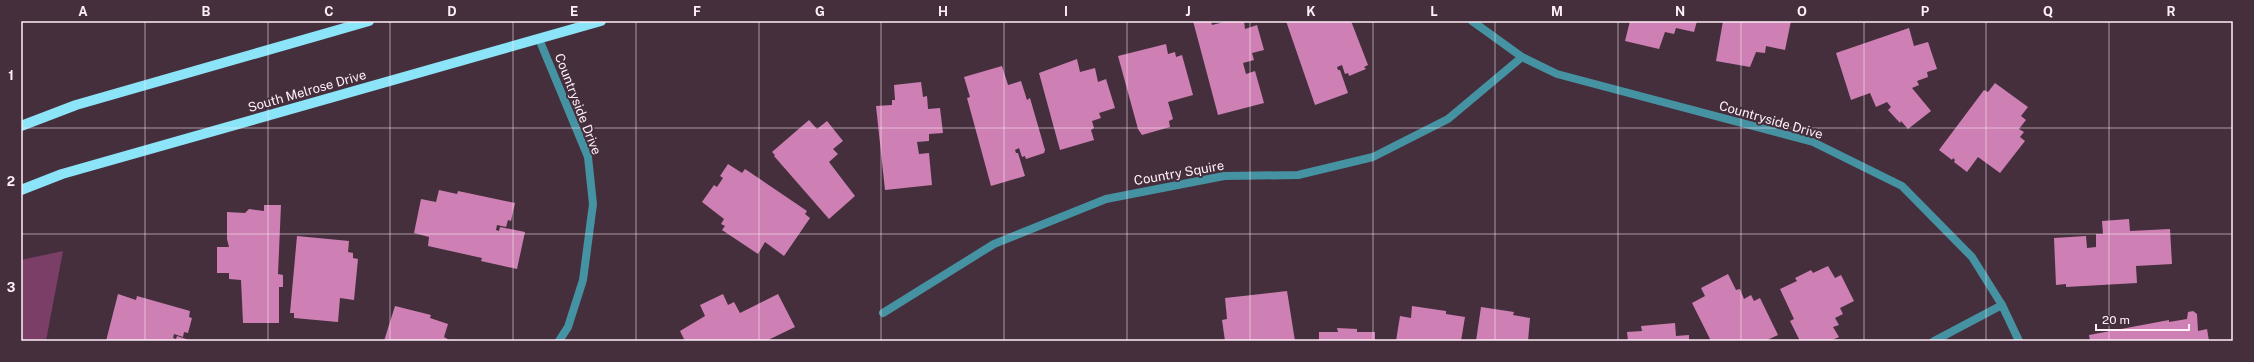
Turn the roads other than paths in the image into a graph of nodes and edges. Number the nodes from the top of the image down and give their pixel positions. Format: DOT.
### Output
graph roads {
  1 [pos="369,21"];
  2 [pos="601,21"];
  3 [pos="1472,21"];
  4 [pos="539,39"];
  5 [pos="1522,57"];
  6 [pos="21,126"];
  7 [pos="21,190"];
  8 [pos="2002,305"];
  9 [pos="883,313"];
  10 [pos="559,341"];
  11 [pos="1934,341"];
  12 [pos="2019,341"];
  1 -- 6 [label="main road"];
  2 -- 4 [label="main road, South Melrose Drive"];
  3 -- 5 [label="street, Countryside Drive"];
  4 -- 7 [label="main road, South Melrose Drive"];
  4 -- 10 [label="street, Countryside Drive"];
  5 -- 8 [label="street, Countryside Drive"];
  5 -- 9 [label="street, Country Squire"];
  8 -- 11 [label="street"];
  8 -- 12 [label="street, Countryside Drive"];
}
